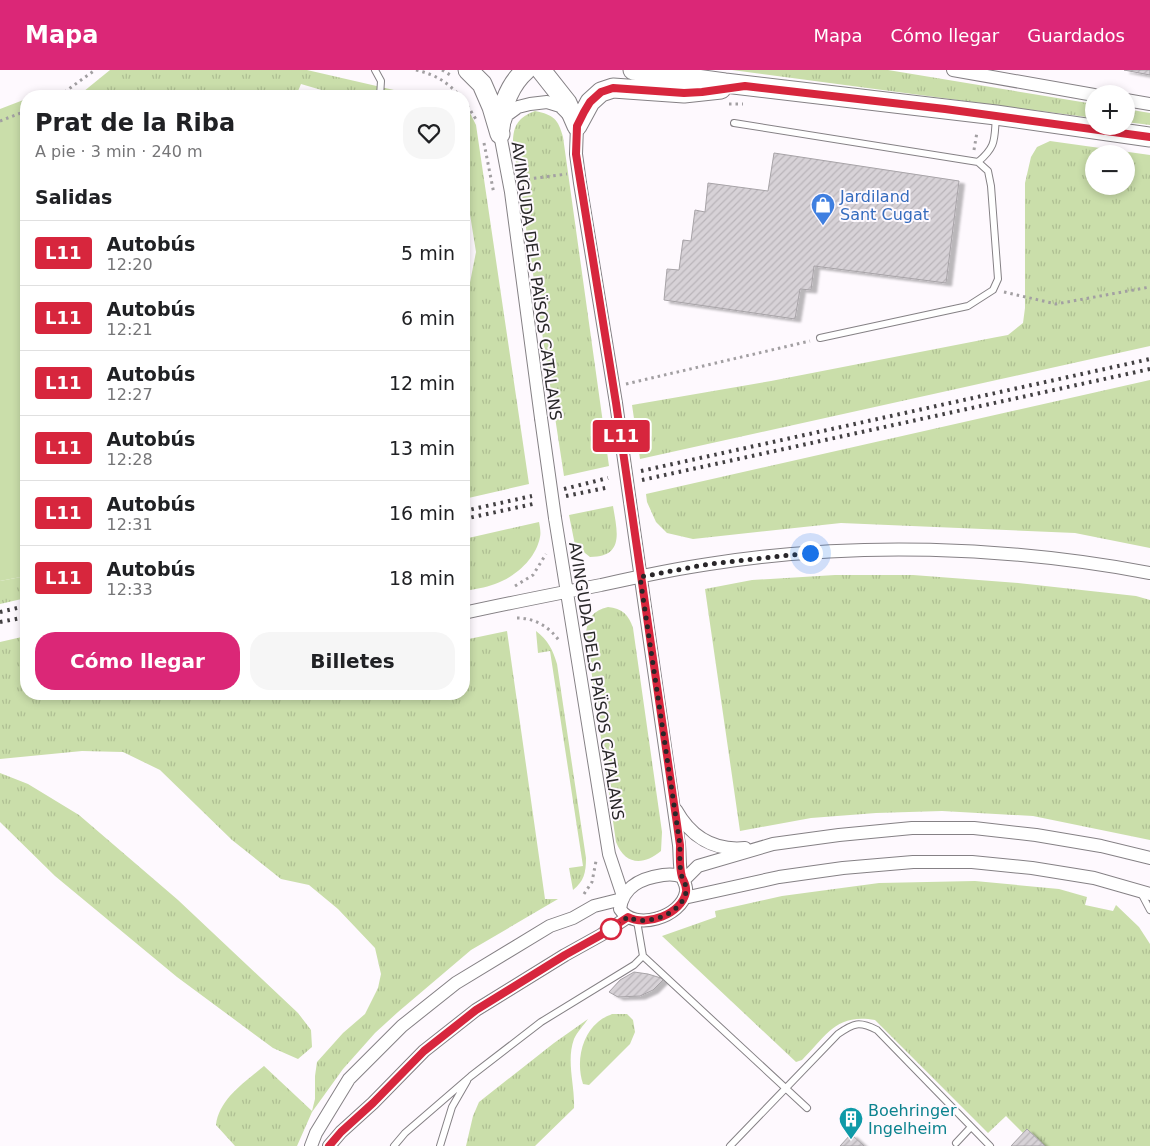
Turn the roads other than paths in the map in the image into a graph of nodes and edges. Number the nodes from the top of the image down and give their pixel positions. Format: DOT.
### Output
graph roads {
  1 [pos="375,70"];
  2 [pos="468,70"];
  3 [pos="526,70"];
  4 [pos="541,70"];
  5 [pos="633,70"];
  6 [pos="953,70"];
  7 [pos="745,86"];
  8 [pos="380,90"];
  9 [pos="1085,93"];
  10 [pos="1135,102"];
  11 [pos="1150,104"];
  12 [pos="996,115"];
  13 [pos="734,123"];
  14 [pos="577,126"];
  15 [pos="491,137"];
  16 [pos="1150,137"];
  17 [pos="975,161"];
  18 [pos="820,338"];
  19 [pos="1150,572"];
  20 [pos="640,577"];
  21 [pos="566,592"];
  22 [pos="470,612"];
  23 [pos="674,808"];
  24 [pos="773,844"];
  25 [pos="1150,858"];
  26 [pos="683,878"];
  27 [pos="1145,892"];
  28 [pos="623,898"];
  29 [pos="684,898"];
  30 [pos="1150,910"];
  31 [pos="632,919"];
  32 [pos="643,956"];
  33 [pos="471,1076"];
  34 [pos="786,1087"];
  35 [pos="807,1108"];
  36 [pos="971,1126"];
  37 [pos="956,1143"];
  38 [pos="311,1146"];
  39 [pos="329,1146"];
  40 [pos="394,1146"];
  41 [pos="440,1146"];
  42 [pos="730,1146"];
  43 [pos="990,1146"];
  1 -- 8 [label="lane"];
  2 -- 15 [label="main road"];
  3 -- 15 [label="main road"];
  4 -- 14 [label="main road"];
  5 -- 7 [label="main road"];
  6 -- 9 [label="street"];
  7 -- 12 [label="main road"];
  7 -- 14 [label="main road"];
  10 -- 11 [label="street"];
  12 -- 16 [label="main road"];
  12 -- 17 [label="lane"];
  13 -- 17 [label="lane"];
  14 -- 15 [label="street, AVINGUDA DELS PAÏSOS CATALANS"];
  14 -- 20 [label="street, bridge"];
  15 -- 21 [label="street, AVINGUDA DELS PAÏSOS CATALANS, bridge"];
  17 -- 18 [label="lane"];
  19 -- 20 [label="street"];
  20 -- 21 [label="street"];
  20 -- 23 [label="street"];
  21 -- 22 [label="street"];
  21 -- 28 [label="street, AVINGUDA DELS PAÏSOS CATALANS"];
  23 -- 24 [label="street"];
  23 -- 26 [label="street"];
  24 -- 25 [label="street"];
  24 -- 26 [label="street"];
  26 -- 28 [label="street"];
  26 -- 29 [label="street"];
  27 -- 29 [label="street"];
  27 -- 30 [label="lane"];
  28 -- 31 [label="street"];
  28 -- 38 [label="street"];
  29 -- 31 [label="street"];
  31 -- 32 [label="lane"];
  31 -- 39 [label="street"];
  32 -- 33 [label="lane"];
  32 -- 34 [label="lane"];
  33 -- 40 [label="lane"];
  33 -- 41 [label="lane"];
  34 -- 35 [label="lane"];
  34 -- 36 [label="lane"];
  34 -- 42 [label="lane"];
  36 -- 37 [label="lane"];
  36 -- 43 [label="lane"];
}
